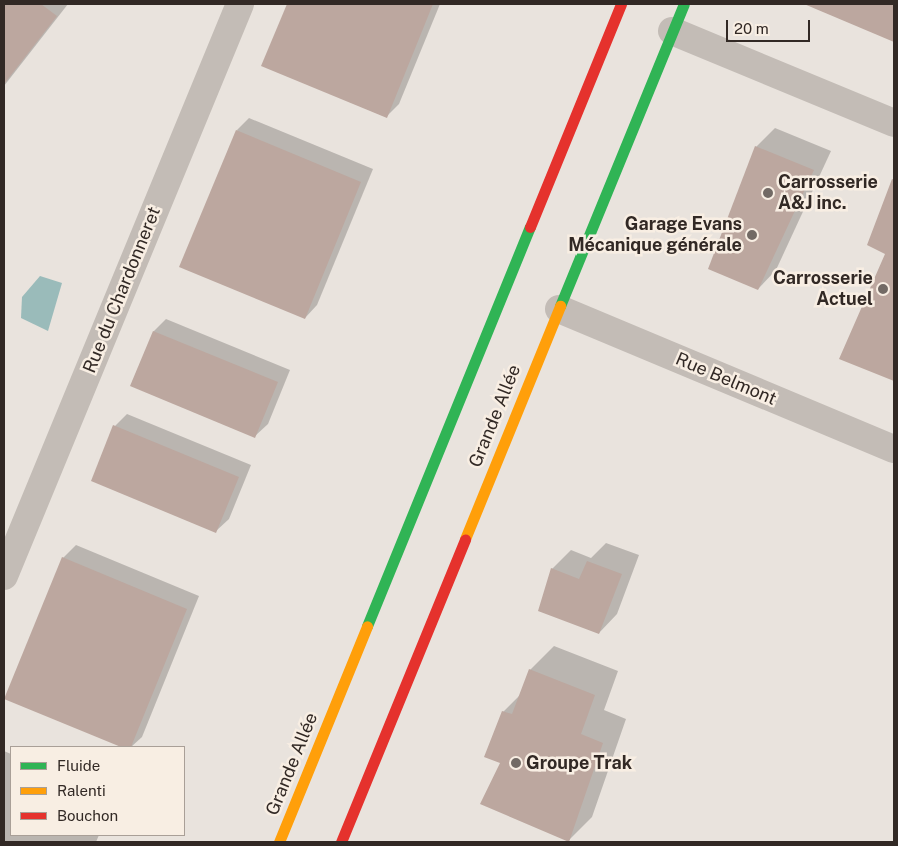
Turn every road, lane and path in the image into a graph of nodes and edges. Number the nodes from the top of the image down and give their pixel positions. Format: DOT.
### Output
graph roads {
  1 [pos="240,4"];
  2 [pos="621,4"];
  3 [pos="684,4"];
  4 [pos="672,31"];
  5 [pos="894,123"];
  6 [pos="559,309"];
  7 [pos="894,449"];
  8 [pos="4,576"];
  9 [pos="278,842"];
  10 [pos="341,842"];
  1 -- 8 [label="street, Rue du Chardonneret"];
  2 -- 9 [label="main road, Grande Allée"];
  3 -- 4 [label="main road, Grande Allée"];
  4 -- 5 [label="street"];
  4 -- 6 [label="main road, Grande Allée"];
  6 -- 7 [label="street, Rue Belmont"];
  6 -- 10 [label="main road, Grande Allée"];
}
